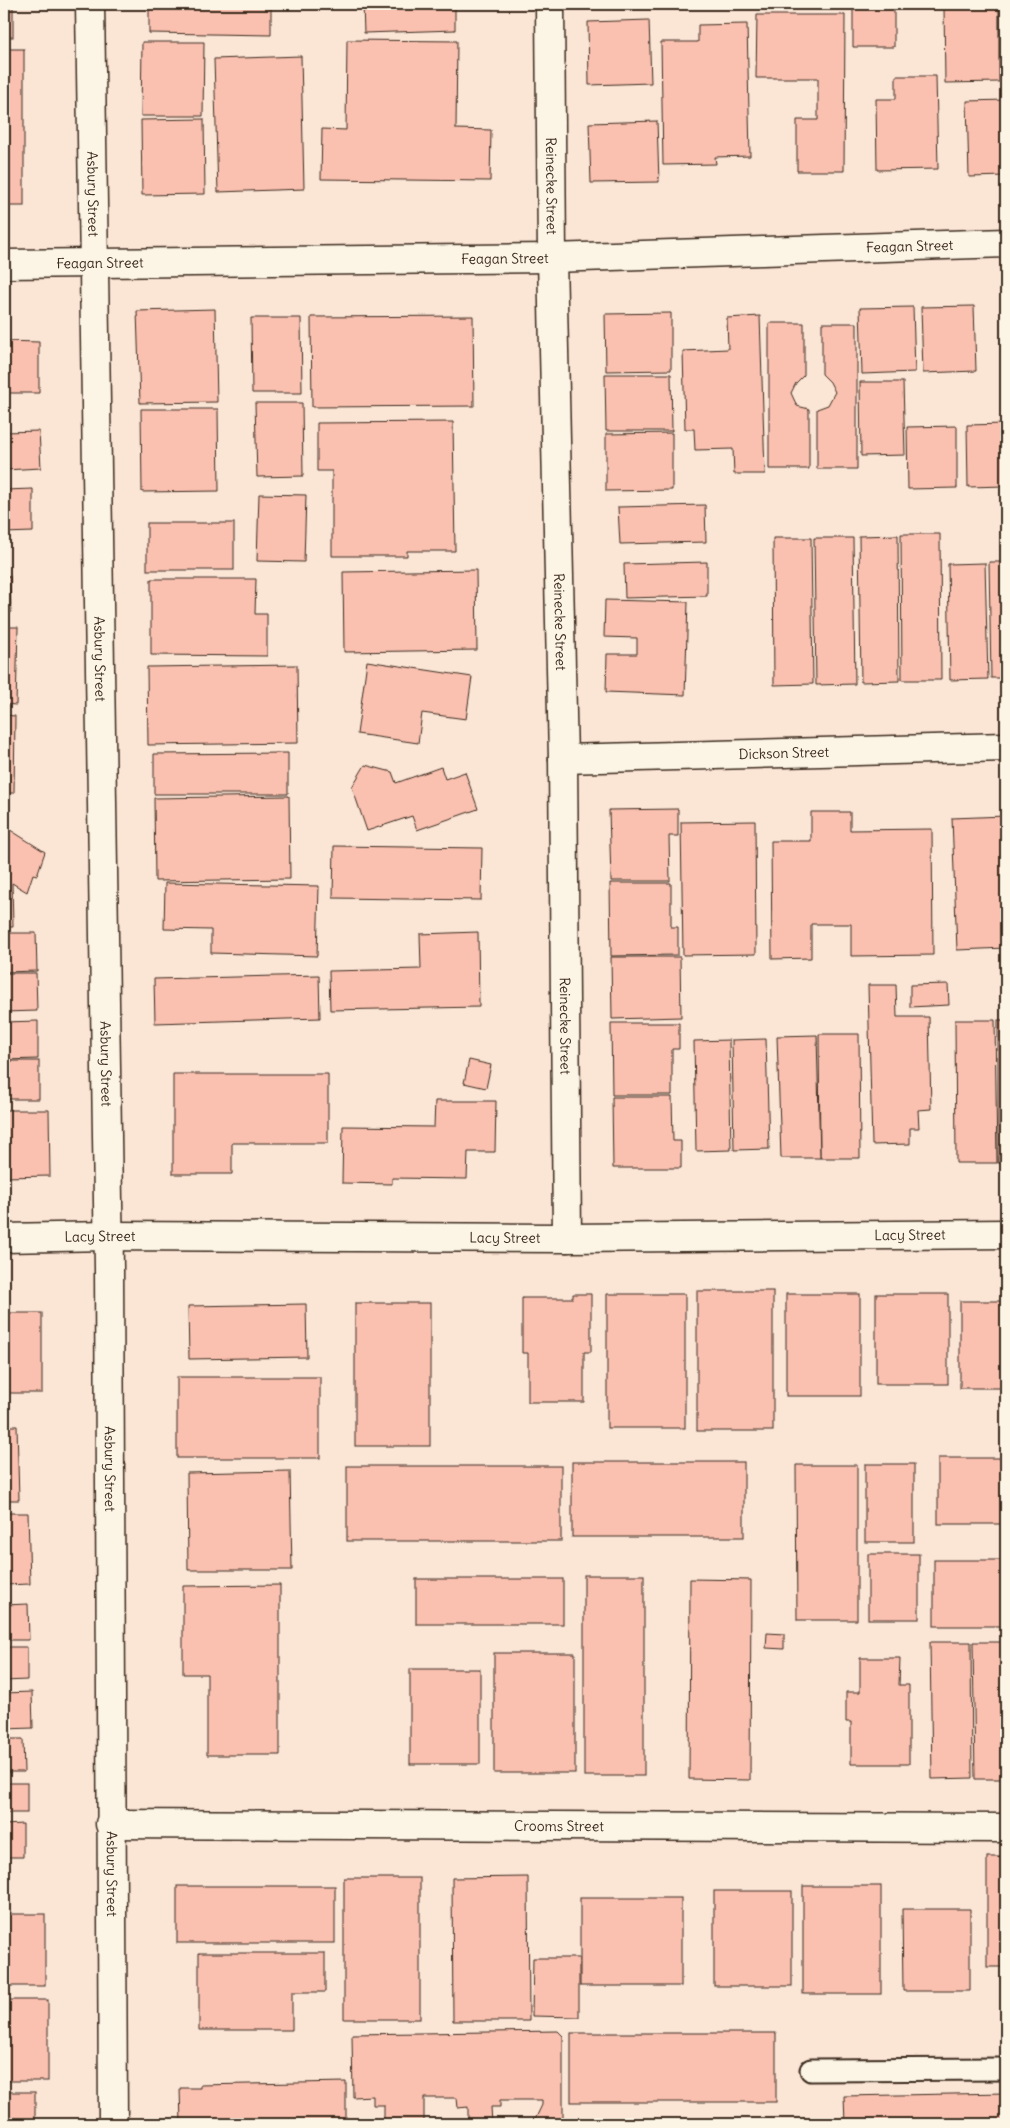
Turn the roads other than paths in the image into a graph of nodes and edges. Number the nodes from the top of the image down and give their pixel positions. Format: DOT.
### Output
graph roads {
  1 [pos="90,4"];
  2 [pos="550,4"];
  3 [pos="1006,243"];
  4 [pos="552,258"];
  5 [pos="92,263"];
  6 [pos="4,264"];
  7 [pos="1006,747"];
  8 [pos="563,759"];
  9 [pos="1006,1234"];
  10 [pos="108,1236"];
  11 [pos="4,1238"];
  12 [pos="567,1238"];
  13 [pos="110,1824"];
  14 [pos="1006,1828"];
  15 [pos="1006,2069"];
  16 [pos="811,2070"];
  17 [pos="113,2124"];
  1 -- 5 [label="street, Asbury Street"];
  2 -- 4 [label="street, Reinecke Street"];
  3 -- 4 [label="street, Feagan Street"];
  4 -- 5 [label="street, Feagan Street"];
  4 -- 8 [label="street, Reinecke Street"];
  5 -- 6 [label="street, Feagan Street"];
  5 -- 10 [label="street, Asbury Street"];
  7 -- 8 [label="street, Dickson Street"];
  8 -- 12 [label="street, Reinecke Street"];
  9 -- 12 [label="street, Lacy Street"];
  10 -- 11 [label="street, Lacy Street"];
  10 -- 12 [label="street, Lacy Street"];
  10 -- 13 [label="street, Asbury Street"];
  13 -- 14 [label="street, Crooms Street"];
  13 -- 17 [label="street, Asbury Street"];
  15 -- 16 [label="lane"];
}
